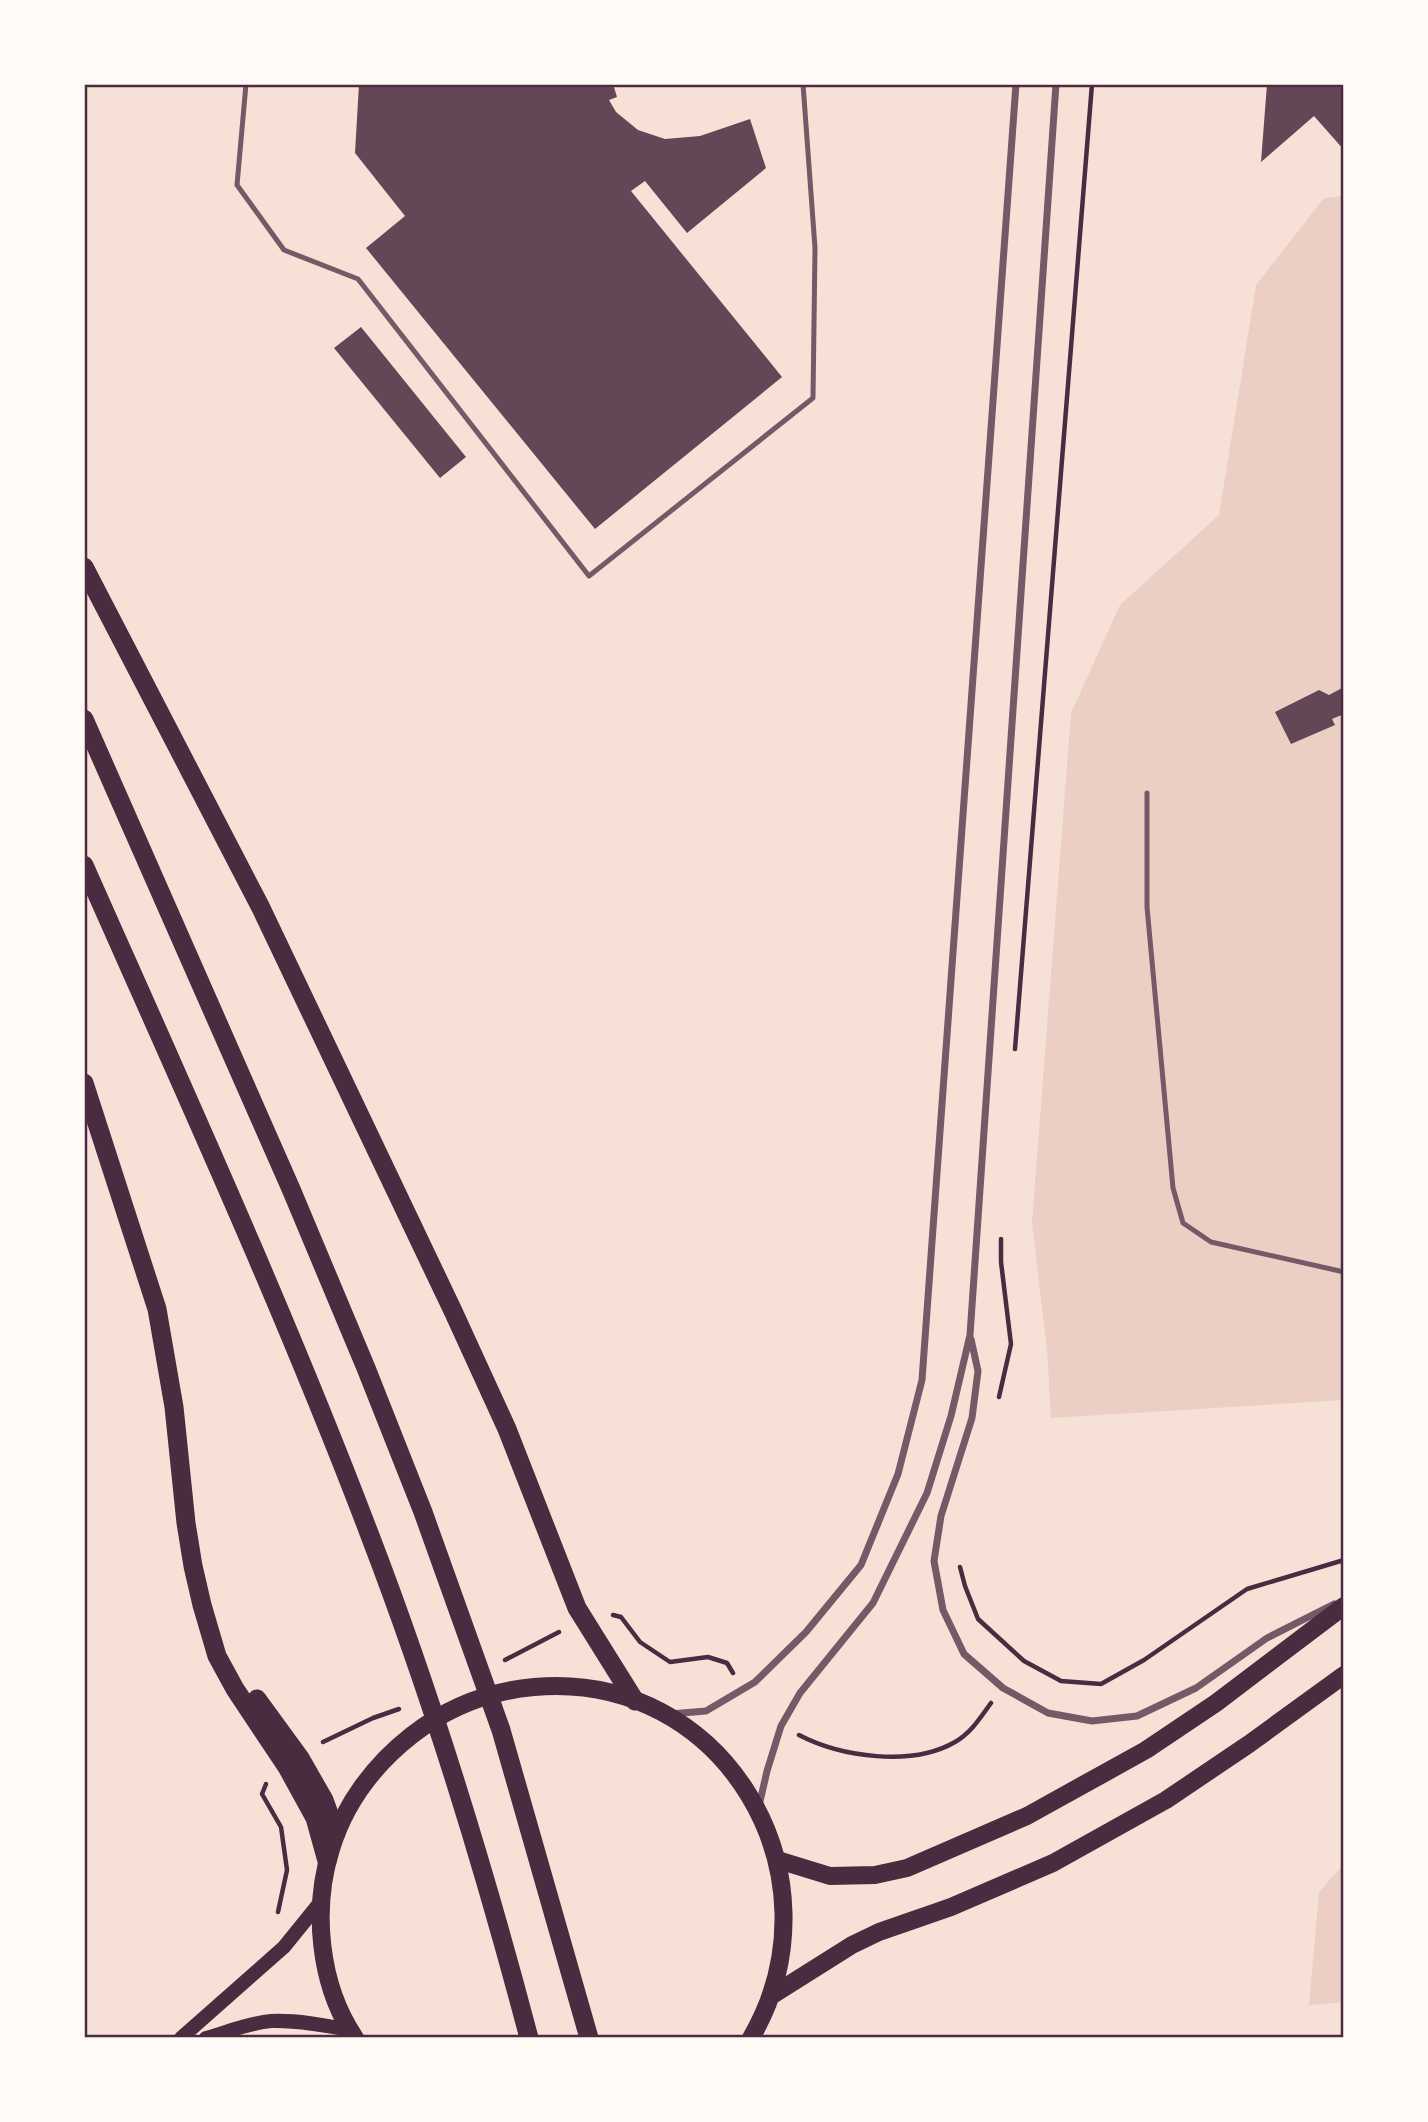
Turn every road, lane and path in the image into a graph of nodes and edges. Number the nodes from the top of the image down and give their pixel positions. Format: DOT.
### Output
graph roads {
  1 [pos="246,84"];
  2 [pos="803,84"];
  3 [pos="1016,84"];
  4 [pos="1056,84"];
  5 [pos="1092,84"];
  6 [pos="84,567"];
  7 [pos="84,719"];
  8 [pos="1147,793"];
  9 [pos="84,865"];
  10 [pos="1014,1058"];
  11 [pos="84,1083"];
  12 [pos="1001,1237"];
  13 [pos="1344,1272"];
  14 [pos="970,1335"];
  15 [pos="998,1401"];
  16 [pos="1344,1560"];
  17 [pos="959,1562"];
  18 [pos="1344,1600"];
  19 [pos="1344,1606"];
  20 [pos="585,1622"];
  21 [pos="1024,1661"];
  22 [pos="500,1663"];
  23 [pos="1344,1675"];
  24 [pos="1003,1688"];
  25 [pos="743,1691"];
  26 [pos="635,1701"];
  27 [pos="404,1707"];
  28 [pos="664,1715"];
  29 [pos="780,1726"];
  30 [pos="293,1763"];
  31 [pos="758,1810"];
  32 [pos="336,1833"];
  33 [pos="778,1860"];
  34 [pos="327,1861"];
  35 [pos="322,1899"];
  36 [pos="273,1919"];
  37 [pos="772,1996"];
  38 [pos="352,2034"];
  39 [pos="181,2038"];
  40 [pos="206,2038"];
  41 [pos="529,2038"];
  42 [pos="589,2038"];
  43 [pos="751,2038"];
  1 -- 2 [label="lane"];
  3 -- 25 [label="street"];
  4 -- 14 [label="street"];
  5 -- 10 [label="path"];
  6 -- 20 [label="highway"];
  7 -- 42 [label="highway"];
  8 -- 13 [label="lane"];
  9 -- 41 [label="highway"];
  11 -- 30 [label="highway"];
  12 -- 15 [label="path"];
  14 -- 24 [label="street"];
  14 -- 29 [label="street"];
  16 -- 21 [label="path"];
  17 -- 21 [label="path"];
  18 -- 24 [label="street"];
  19 -- 33 [label="main road"];
  20 -- 22 [label="path"];
  20 -- 25 [label="path"];
  20 -- 26 [label="highway"];
  21 -- 24 [label="path"];
  23 -- 37 [label="main road"];
  24 -- 29 [label="path"];
  25 -- 28 [label="street"];
  26 -- 28 [label="main road"];
  26 -- 32 [label="main road"];
  27 -- 30 [label="path"];
  28 -- 31 [label="main road"];
  29 -- 31 [label="street"];
  30 -- 32 [label="highway"];
  30 -- 34 [label="highway"];
  30 -- 36 [label="path"];
  31 -- 33 [label="main road"];
  32 -- 34 [label="main road"];
  33 -- 37 [label="main road"];
  34 -- 35 [label="main road"];
  35 -- 38 [label="main road"];
  35 -- 39 [label="main road"];
  37 -- 43 [label="main road"];
  38 -- 40 [label="main road"];
}
